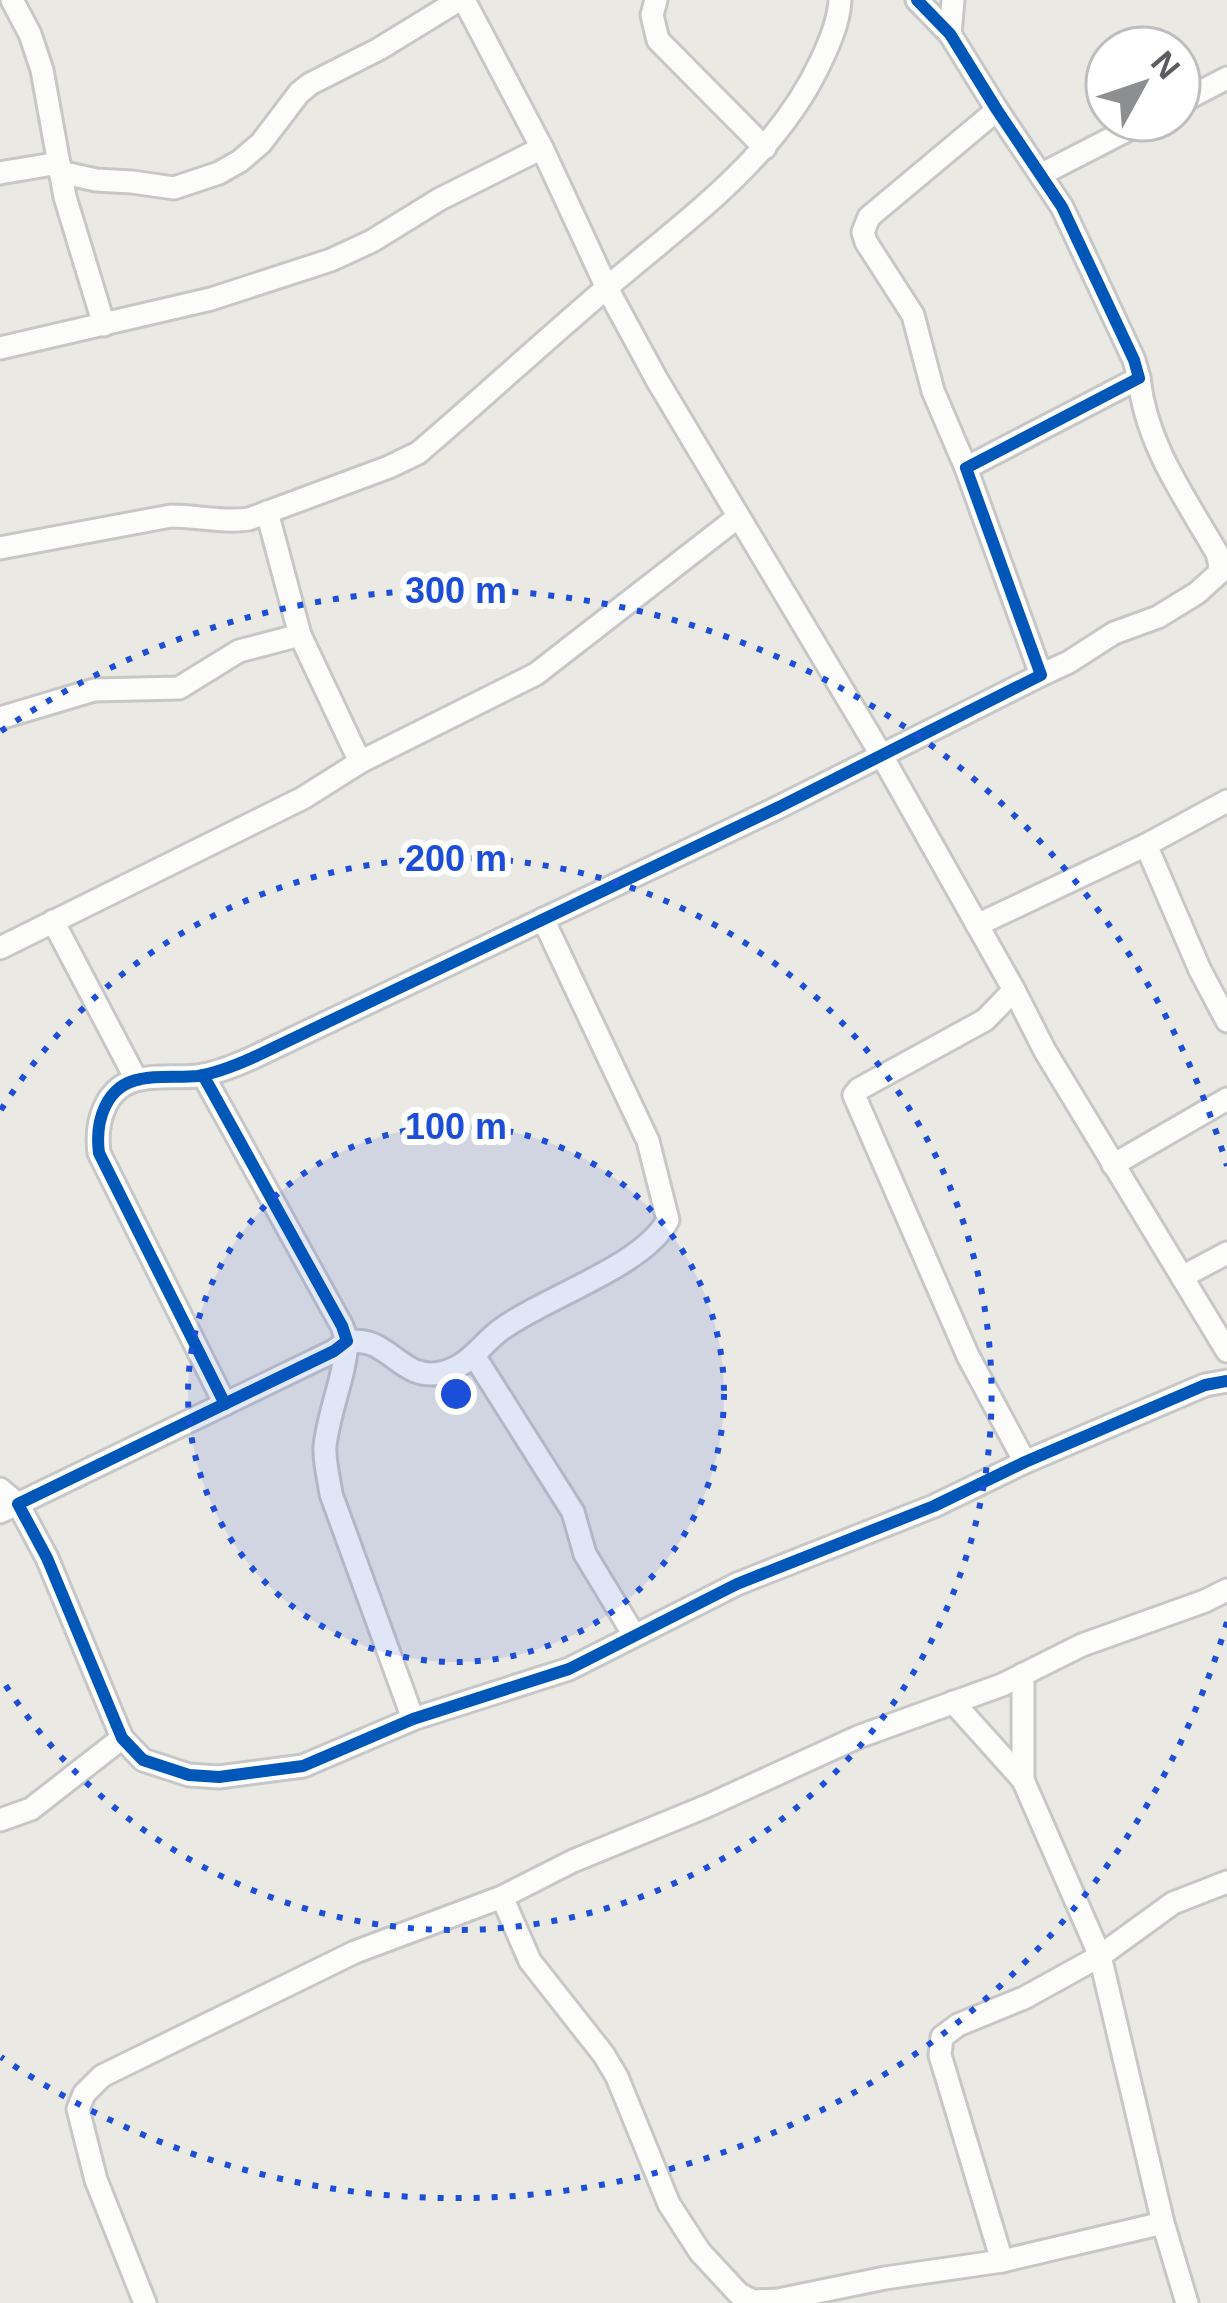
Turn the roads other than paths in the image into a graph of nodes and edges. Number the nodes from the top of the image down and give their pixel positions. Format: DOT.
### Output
graph roads {
  1 [pos="12,0"];
  2 [pos="461,0"];
  3 [pos="656,0"];
  4 [pos="840,0"];
  5 [pos="916,0"];
  6 [pos="953,0"];
  7 [pos="950,34"];
  8 [pos="997,110"];
  9 [pos="1100,144"];
  10 [pos="542,148"];
  11 [pos="764,148"];
  12 [pos="59,168"];
  13 [pos="0,173"];
  14 [pos="1042,174"];
  15 [pos="607,288"];
  16 [pos="104,325"];
  17 [pos="0,348"];
  18 [pos="1139,377"];
  19 [pos="966,468"];
  20 [pos="267,512"];
  21 [pos="738,517"];
  22 [pos="0,548"];
  23 [pos="300,635"];
  24 [pos="1041,675"];
  25 [pos="0,718"];
  26 [pos="882,756"];
  27 [pos="360,762"];
  28 [pos="1227,801"];
  29 [pos="1146,845"];
  30 [pos="543,919"];
  31 [pos="53,921"];
  32 [pos="977,925"];
  33 [pos="0,948"];
  34 [pos="1014,990"];
  35 [pos="1227,1021"];
  36 [pos="203,1075"];
  37 [pos="136,1079"];
  38 [pos="1227,1100"];
  39 [pos="1113,1165"];
  40 [pos="1227,1253"];
  41 [pos="1182,1277"];
  42 [pos="347,1341"];
  43 [pos="1227,1351"];
  44 [pos="475,1357"];
  45 [pos="1227,1381"];
  46 [pos="225,1404"];
  47 [pos="1025,1462"];
  48 [pos="6,1501"];
  49 [pos="1227,1590"];
  50 [pos="634,1635"];
  51 [pos="1023,1674"];
  52 [pos="953,1702"];
  53 [pos="413,1719"];
  54 [pos="122,1738"];
  55 [pos="1023,1780"];
  56 [pos="0,1820"];
  57 [pos="1227,1882"];
  58 [pos="502,1897"];
  59 [pos="1100,1956"];
  60 [pos="1163,2223"];
  61 [pos="1002,2260"];
  62 [pos="145,2303"];
  63 [pos="1187,2303"];
  1 -- 12 [label="street"];
  2 -- 10 [label="street"];
  2 -- 12 [label="street"];
  3 -- 11 [label="street"];
  4 -- 11 [label="street"];
  5 -- 7 [label="street"];
  6 -- 7 [label="street"];
  7 -- 8 [label="street"];
  8 -- 14 [label="street"];
  8 -- 19 [label="street"];
  9 -- 14 [label="street"];
  10 -- 15 [label="street"];
  10 -- 16 [label="street"];
  11 -- 15 [label="street"];
  12 -- 13 [label="street"];
  12 -- 16 [label="street"];
  14 -- 18 [label="street"];
  15 -- 20 [label="street"];
  15 -- 21 [label="street"];
  16 -- 17 [label="street"];
  18 -- 19 [label="street"];
  18 -- 24 [label="street"];
  19 -- 24 [label="street"];
  20 -- 22 [label="street"];
  20 -- 23 [label="street"];
  21 -- 26 [label="street"];
  21 -- 27 [label="street"];
  23 -- 25 [label="street"];
  23 -- 27 [label="street"];
  24 -- 26 [label="street"];
  26 -- 30 [label="street"];
  26 -- 32 [label="street"];
  27 -- 31 [label="street"];
  28 -- 29 [label="street"];
  29 -- 32 [label="street"];
  29 -- 35 [label="street"];
  30 -- 36 [label="street"];
  30 -- 44 [label="street"];
  31 -- 33 [label="street"];
  31 -- 37 [label="street"];
  32 -- 34 [label="street"];
  34 -- 39 [label="street"];
  34 -- 47 [label="street"];
  36 -- 37 [label="street"];
  36 -- 42 [label="street"];
  37 -- 46 [label="street"];
  38 -- 39 [label="street"];
  39 -- 41 [label="street"];
  40 -- 41 [label="street"];
  41 -- 43 [label="street"];
  42 -- 44 [label="street"];
  42 -- 46 [label="street"];
  42 -- 53 [label="street"];
  44 -- 50 [label="street"];
  45 -- 47 [label="street"];
  46 -- 48 [label="street"];
  47 -- 50 [label="street"];
  48 -- 54 [label="street"];
  49 -- 51 [label="street"];
  50 -- 53 [label="street"];
  51 -- 52 [label="street"];
  51 -- 55 [label="street"];
  52 -- 55 [label="street"];
  52 -- 58 [label="street"];
  53 -- 54 [label="street"];
  54 -- 56 [label="street"];
  55 -- 59 [label="street"];
  57 -- 59 [label="street"];
  58 -- 61 [label="street"];
  58 -- 62 [label="street"];
  59 -- 60 [label="street"];
  59 -- 61 [label="street"];
  60 -- 61 [label="street"];
  60 -- 63 [label="street"];
}
